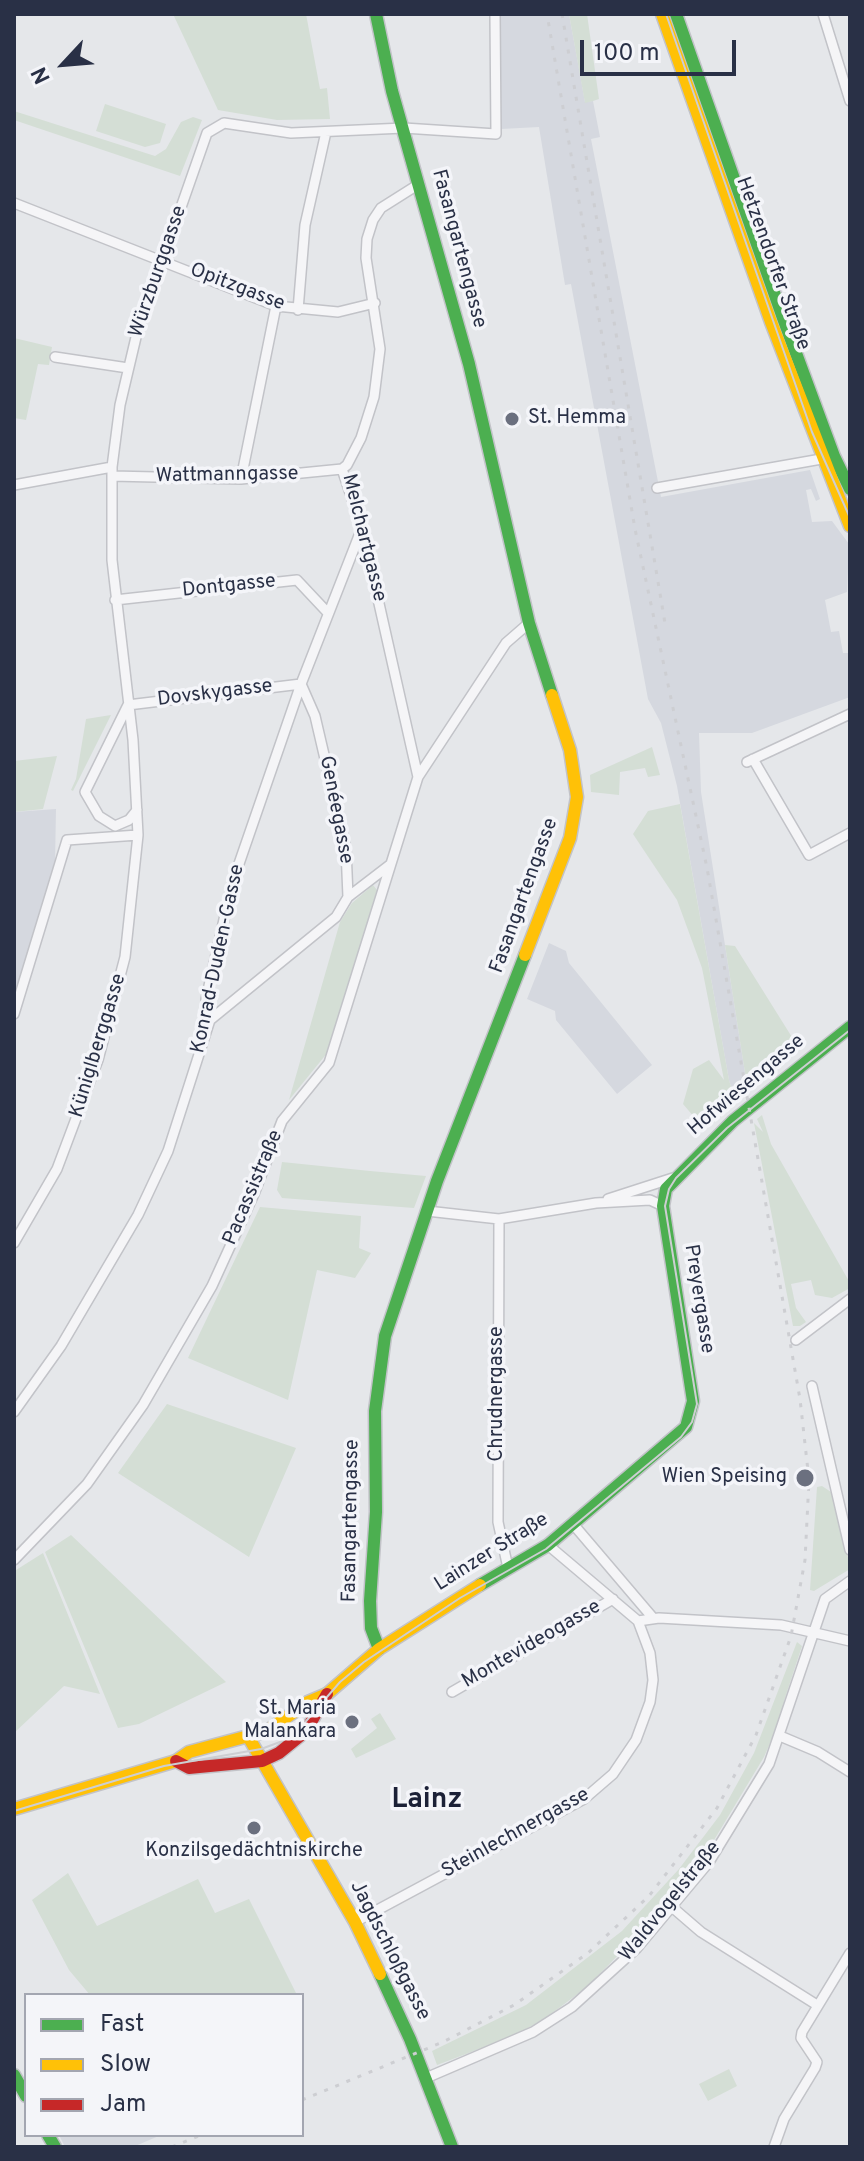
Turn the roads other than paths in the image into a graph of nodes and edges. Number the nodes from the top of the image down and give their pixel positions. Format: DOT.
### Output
graph roads {
  1 [pos="376,14"];
  2 [pos="495,14"];
  3 [pos="662,14"];
  4 [pos="676,14"];
  5 [pos="823,14"];
  6 [pos="850,101"];
  7 [pos="404,128"];
  8 [pos="326,132"];
  9 [pos="419,184"];
  10 [pos="14,203"];
  11 [pos="162,259"];
  12 [pos="375,303"];
  13 [pos="276,306"];
  14 [pos="298,310"];
  15 [pos="55,357"];
  16 [pos="128,368"];
  17 [pos="829,457"];
  18 [pos="342,469"];
  19 [pos="112,472"];
  20 [pos="241,479"];
  21 [pos="14,485"];
  22 [pos="657,488"];
  23 [pos="850,489"];
  24 [pos="850,526"];
  25 [pos="362,528"];
  26 [pos="115,600"];
  27 [pos="328,613"];
  28 [pos="529,623"];
  29 [pos="301,684"];
  30 [pos="128,705"];
  31 [pos="850,714"];
  32 [pos="418,777"];
  33 [pos="137,809"];
  34 [pos="850,833"];
  35 [pos="138,835"];
  36 [pos="391,864"];
  37 [pos="348,897"];
  38 [pos="14,1014"];
  39 [pos="210,1020"];
  40 [pos="850,1027"];
  41 [pos="673,1178"];
  42 [pos="596,1203"];
  43 [pos="663,1206"];
  44 [pos="427,1211"];
  45 [pos="499,1219"];
  46 [pos="14,1243"];
  47 [pos="850,1299"];
  48 [pos="796,1340"];
  49 [pos="812,1386"];
  50 [pos="693,1397"];
  51 [pos="14,1412"];
  52 [pos="573,1524"];
  53 [pos="548,1545"];
  54 [pos="850,1550"];
  55 [pos="14,1560"];
  56 [pos="508,1568"];
  57 [pos="850,1581"];
  58 [pos="613,1599"];
  59 [pos="641,1605"];
  60 [pos="629,1614"];
  61 [pos="653,1618"];
  62 [pos="638,1621"];
  63 [pos="814,1633"];
  64 [pos="850,1641"];
  65 [pos="379,1649"];
  66 [pos="452,1692"];
  67 [pos="327,1694"];
  68 [pos="780,1736"];
  69 [pos="249,1738"];
  70 [pos="176,1761"];
  71 [pos="262,1761"];
  72 [pos="850,1772"];
  73 [pos="14,1809"];
  74 [pos="672,1907"];
  75 [pos="355,1922"];
  76 [pos="850,1953"];
  77 [pos="817,2005"];
  78 [pos="14,2075"];
  79 [pos="426,2078"];
  80 [pos="24,2092"];
  81 [pos="452,2147"];
  82 [pos="774,2147"];
  1 -- 7 [label="main road, Fasangartengasse"];
  2 -- 7 [label="street, Würzburggasse"];
  3 -- 17 [label="main road, Hetzendorfer Straße"];
  4 -- 17 [label="main road, Hetzendorfer Straße"];
  5 -- 6 [label="street"];
  7 -- 8 [label="street, Würzburggasse"];
  7 -- 9 [label="main road, Fasangartengasse"];
  8 -- 11 [label="street, Würzburggasse"];
  8 -- 14 [label="street"];
  9 -- 12 [label="street, Melchartgasse"];
  9 -- 28 [label="main road, Fasangartengasse"];
  10 -- 11 [label="street, Opitzgasse"];
  11 -- 13 [label="street, Opitzgasse"];
  11 -- 16 [label="street, Würzburggasse"];
  12 -- 14 [label="street, Opitzgasse"];
  12 -- 18 [label="street, Melchartgasse"];
  13 -- 14 [label="street, Opitzgasse"];
  13 -- 20 [label="street"];
  15 -- 16 [label="street"];
  16 -- 19 [label="street, Würzburggasse"];
  17 -- 22 [label="street"];
  17 -- 23 [label="main road, Hetzendorfer Straße"];
  17 -- 24 [label="main road, Hetzendorfer Straße"];
  18 -- 20 [label="street, Wattmanngasse"];
  18 -- 25 [label="street, Melchartgasse"];
  19 -- 20 [label="street, Wattmanngasse"];
  19 -- 21 [label="street, Wattmanngasse"];
  19 -- 26 [label="street, Würzburggasse"];
  25 -- 27 [label="street, Konrad-Duden-Gasse"];
  25 -- 32 [label="street, Melchartgasse"];
  26 -- 27 [label="street, Dontgasse"];
  26 -- 30 [label="street, Würzburggasse"];
  27 -- 29 [label="street, Konrad-Duden-Gasse"];
  28 -- 32 [label="street, Pacassistraße"];
  28 -- 44 [label="main road, Fasangartengasse"];
  29 -- 30 [label="street, Dovskygasse"];
  29 -- 37 [label="street, Genéegasse"];
  29 -- 39 [label="street, Konrad-Duden-Gasse"];
  30 -- 33 [label="street, Würzburggasse"];
  30 -- 33 [label="street"];
  31 -- 34 [label="street"];
  32 -- 36 [label="street, Pacassistraße"];
  33 -- 35 [label="street"];
  35 -- 38 [label="street"];
  35 -- 46 [label="street, Küniglberggasse"];
  36 -- 37 [label="street"];
  36 -- 55 [label="street, Pacassistraße"];
  37 -- 39 [label="street"];
  39 -- 51 [label="street, Konrad-Duden-Gasse"];
  40 -- 41 [label="main road, Hofwiesengasse"];
  41 -- 42 [label="street, Hofwiesengasse"];
  41 -- 43 [label="main road, Hofwiesengasse"];
  42 -- 43 [label="street, Hofwiesengasse"];
  42 -- 45 [label="street, Hofwiesengasse"];
  43 -- 50 [label="main road, Preyergasse"];
  44 -- 45 [label="street, Hofwiesengasse"];
  44 -- 65 [label="main road, Fasangartengasse"];
  45 -- 56 [label="street, Chrudnergasse"];
  47 -- 48 [label="street"];
  49 -- 54 [label="street"];
  50 -- 52 [label="main road, Lainzer Straße"];
  52 -- 53 [label="main road, Lainzer Straße"];
  52 -- 59 [label="street"];
  53 -- 56 [label="main road, Lainzer Straße"];
  53 -- 58 [label="street"];
  56 -- 65 [label="main road, Lainzer Straße"];
  57 -- 63 [label="street, Waldvogelstraße"];
  58 -- 60 [label="street"];
  58 -- 66 [label="street, Montevideogasse"];
  59 -- 60 [label="street"];
  59 -- 61 [label="street"];
  60 -- 62 [label="street"];
  61 -- 62 [label="street"];
  61 -- 63 [label="street"];
  62 -- 75 [label="street, Steinlechnergasse"];
  63 -- 64 [label="street"];
  63 -- 68 [label="street, Waldvogelstraße"];
  65 -- 67 [label="main road, Lainzer Straße"];
  67 -- 69 [label="main road, Lainzer Straße"];
  67 -- 71 [label="main road, Lainzer Straße"];
  68 -- 72 [label="street"];
  68 -- 74 [label="street, Waldvogelstraße"];
  69 -- 70 [label="main road, Lainzer Straße"];
  69 -- 71 [label="main road, Jagdschloßgasse"];
  70 -- 71 [label="main road, Lainzer Straße"];
  70 -- 73 [label="main road, Lainzer Straße"];
  71 -- 75 [label="main road, Jagdschloßgasse"];
  74 -- 77 [label="street"];
  74 -- 79 [label="street, Waldvogelstraße"];
  75 -- 79 [label="main road, Jagdschloßgasse"];
  76 -- 77 [label="street"];
  77 -- 82 [label="street"];
  78 -- 80 [label="main road"];
  79 -- 81 [label="main road, Jagdschloßgasse"];
}
